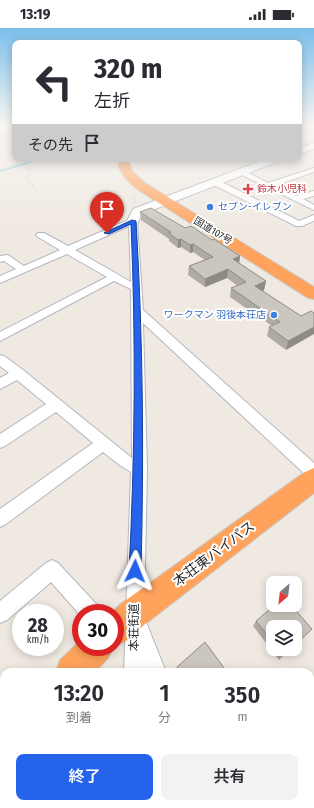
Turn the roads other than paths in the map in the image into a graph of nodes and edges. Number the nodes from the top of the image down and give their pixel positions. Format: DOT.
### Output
graph roads {
  1 [pos="123,162"];
  2 [pos="267,162"];
  3 [pos="314,170"];
  4 [pos="240,172"];
  5 [pos="215,182"];
  6 [pos="268,185"];
  7 [pos="314,192"];
  8 [pos="296,199"];
  9 [pos="164,201"];
  10 [pos="314,208"];
  11 [pos="314,218"];
  12 [pos="134,221"];
  13 [pos="40,235"];
  14 [pos="67,250"];
  15 [pos="0,259"];
  16 [pos="23,270"];
  17 [pos="115,277"];
  18 [pos="0,280"];
  19 [pos="137,287"];
  20 [pos="314,294"];
  21 [pos="138,312"];
  22 [pos="0,337"];
  23 [pos="0,358"];
  24 [pos="18,373"];
  25 [pos="0,384"];
  26 [pos="56,405"];
  27 [pos="0,442"];
  28 [pos="104,443"];
  29 [pos="139,469"];
  30 [pos="314,473"];
  31 [pos="314,479"];
  32 [pos="0,519"];
  33 [pos="83,604"];
  34 [pos="0,614"];
  35 [pos="124,622"];
  36 [pos="88,656"];
  37 [pos="76,668"];
  38 [pos="133,668"];
  39 [pos="153,668"];
  1 -- 9 [label="highway, 国道107号"];
  2 -- 4 [label="street"];
  3 -- 6 [label="street"];
  4 -- 5 [label="street"];
  4 -- 6 [label="street"];
  5 -- 9 [label="street"];
  5 -- 11 [label="street"];
  6 -- 8 [label="street"];
  7 -- 8 [label="street"];
  8 -- 10 [label="street"];
  9 -- 12 [label="street"];
  9 -- 20 [label="highway, 国道107号"];
  12 -- 14 [label="street"];
  12 -- 19 [label="street, 本荘街道"];
  13 -- 14 [label="street"];
  14 -- 16 [label="street"];
  14 -- 17 [label="street"];
  15 -- 16 [label="street"];
  16 -- 18 [label="street"];
  17 -- 19 [label="street"];
  17 -- 22 [label="street"];
  19 -- 21 [label="street, 本荘街道"];
  21 -- 29 [label="street, 本荘街道"];
  21 -- 30 [label="street"];
  23 -- 24 [label="street"];
  24 -- 25 [label="street"];
  24 -- 26 [label="street"];
  26 -- 27 [label="street"];
  26 -- 28 [label="street"];
  28 -- 29 [label="street"];
  28 -- 32 [label="street"];
  29 -- 35 [label="street, 本荘街道"];
  31 -- 35 [label="highway, 本荘東バイパス"];
  33 -- 34 [label="street"];
  35 -- 38 [label="street, 本荘街道"];
  35 -- 39 [label="street"];
  36 -- 37 [label="highway"];
}
